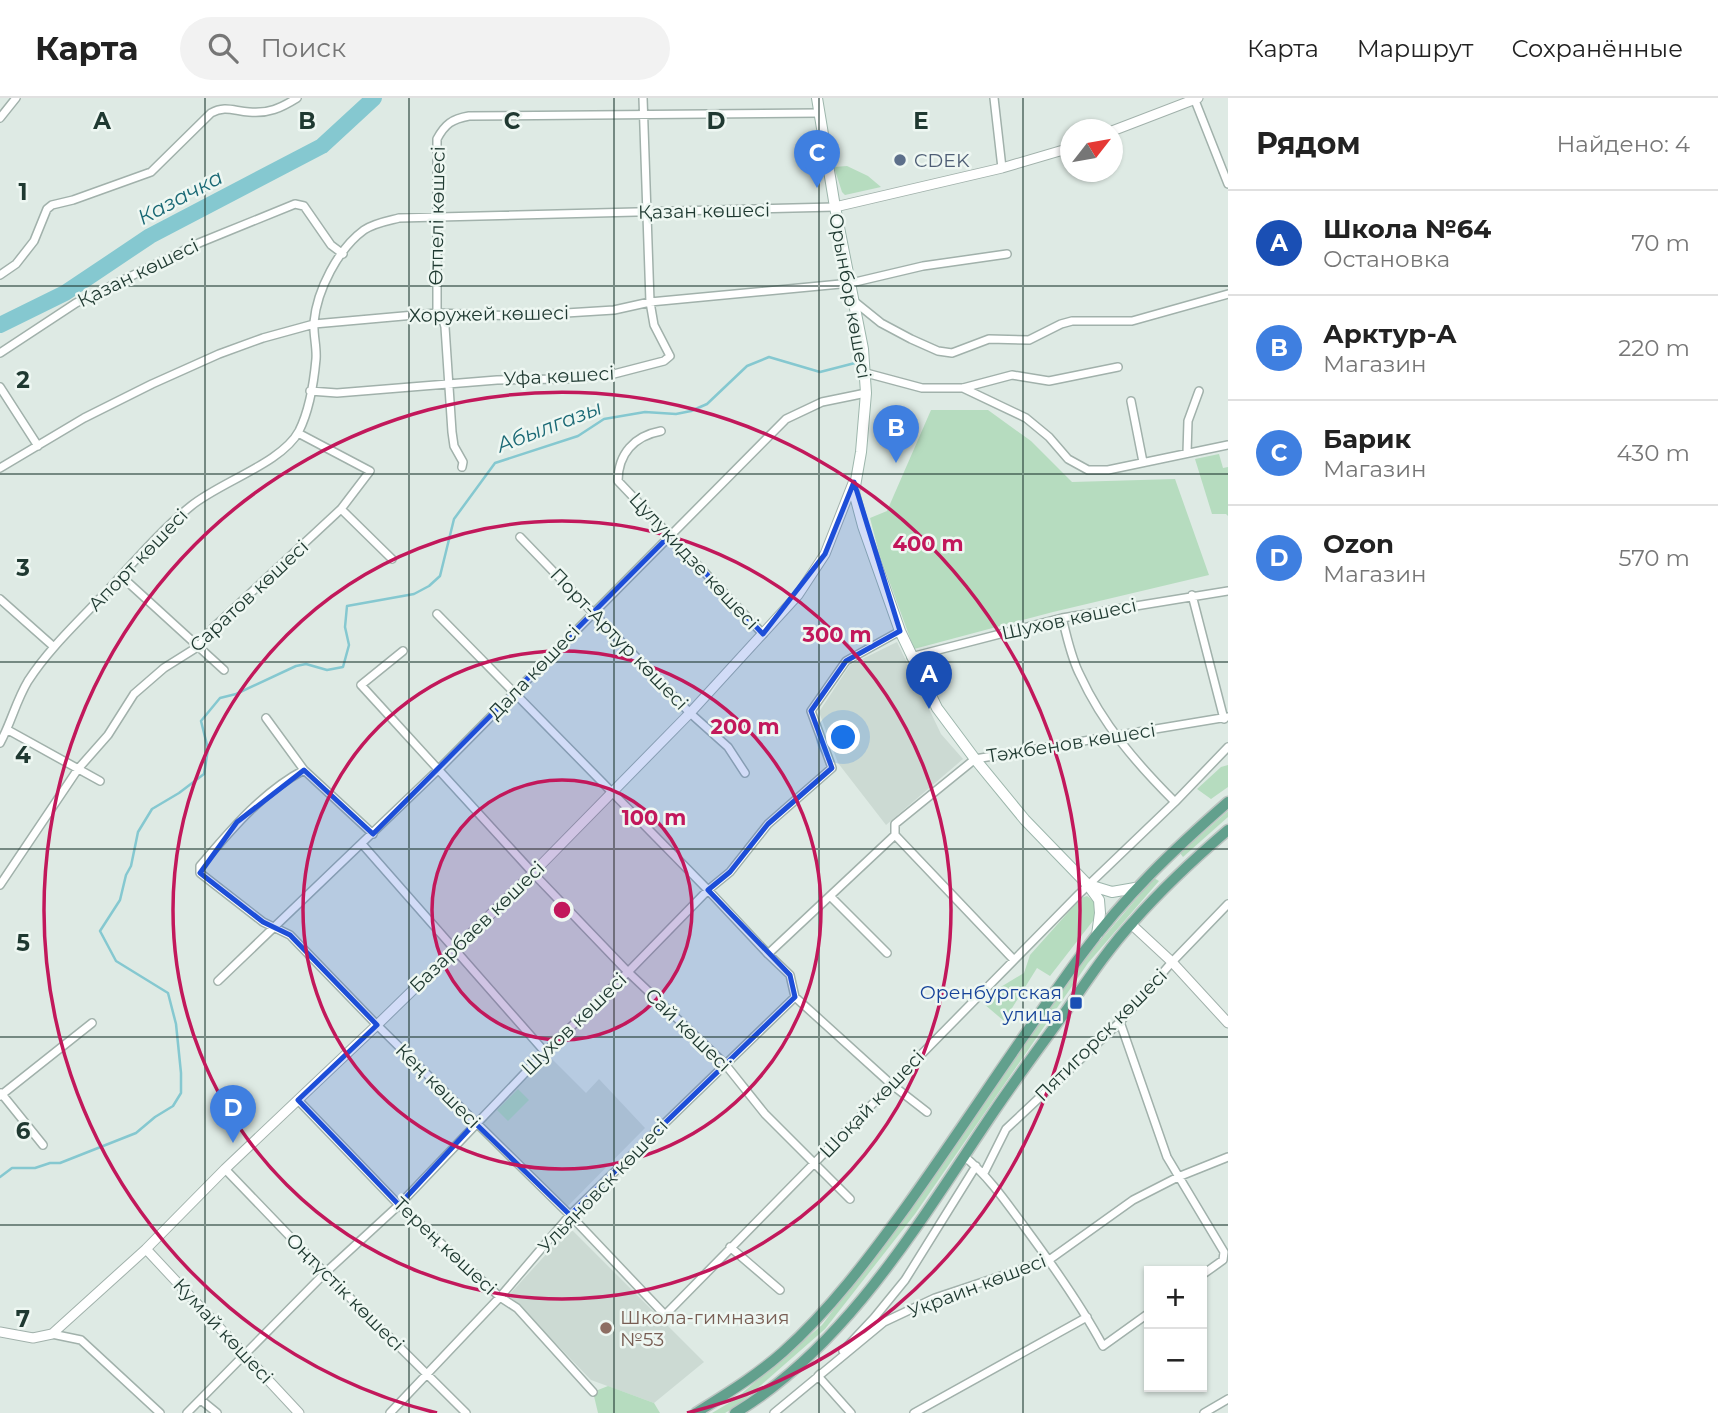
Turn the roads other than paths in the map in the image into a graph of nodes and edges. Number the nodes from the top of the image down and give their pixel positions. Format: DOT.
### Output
graph roads {
  1 [pos="16,98"];
  2 [pos="229,98"];
  3 [pos="297,98"];
  4 [pos="643,98"];
  5 [pos="817,98"];
  6 [pos="994,98"];
  7 [pos="1196,98"];
  8 [pos="224,108"];
  9 [pos="820,113"];
  10 [pos="644,114"];
  11 [pos="0,118"];
  12 [pos="1123,127"];
  13 [pos="1060,151"];
  14 [pos="1002,168"];
  15 [pos="1228,184"];
  16 [pos="835,207"];
  17 [pos="647,212"];
  18 [pos="437,217"];
  19 [pos="343,254"];
  20 [pos="1007,254"];
  21 [pos="0,275"];
  22 [pos="850,283"];
  23 [pos="1228,294"];
  24 [pos="650,302"];
  25 [pos="855,302"];
  26 [pos="436,313"];
  27 [pos="314,324"];
  28 [pos="0,354"];
  29 [pos="1118,367"];
  30 [pos="866,373"];
  31 [pos="447,384"];
  32 [pos="0,387"];
  33 [pos="963,388"];
  34 [pos="310,391"];
  35 [pos="1199,391"];
  36 [pos="866,393"];
  37 [pos="1131,401"];
  38 [pos="661,431"];
  39 [pos="298,433"];
  40 [pos="1228,445"];
  41 [pos="38,446"];
  42 [pos="1187,453"];
  43 [pos="1143,462"];
  44 [pos="462,467"];
  45 [pos="0,468"];
  46 [pos="854,482"];
  47 [pos="341,509"];
  48 [pos="670,535"];
  49 [pos="520,537"];
  50 [pos="392,559"];
  51 [pos="121,576"];
  52 [pos="1228,591"];
  53 [pos="1192,595"];
  54 [pos="1,603"];
  55 [pos="592,612"];
  56 [pos="437,614"];
  57 [pos="1062,618"];
  58 [pos="900,632"];
  59 [pos="763,634"];
  60 [pos="199,646"];
  61 [pos="54,647"];
  62 [pos="403,651"];
  63 [pos="911,657"];
  64 [pos="224,670"];
  65 [pos="515,692"];
  66 [pos="690,713"];
  67 [pos="266,718"];
  68 [pos="1226,719"];
  69 [pos="8,730"];
  70 [pos="1116,734"];
  71 [pos="0,743"];
  72 [pos="1228,747"];
  73 [pos="975,759"];
  74 [pos="78,769"];
  75 [pos="439,769"];
  76 [pos="304,770"];
  77 [pos="745,773"];
  78 [pos="100,781"];
  79 [pos="612,793"];
  80 [pos="1175,802"];
  81 [pos="1228,802"];
  82 [pos="1228,830"];
  83 [pos="373,834"];
  84 [pos="895,835"];
  85 [pos="362,844"];
  86 [pos="533,873"];
  87 [pos="0,885"];
  88 [pos="1088,885"];
  89 [pos="1135,888"];
  90 [pos="708,890"];
  91 [pos="831,897"];
  92 [pos="1228,904"];
  93 [pos="1131,924"];
  94 [pos="275,927"];
  95 [pos="1097,935"];
  96 [pos="455,948"];
  97 [pos="887,953"];
  98 [pos="768,954"];
  99 [pos="1014,960"];
  100 [pos="1172,962"];
  101 [pos="628,972"];
  102 [pos="218,981"];
  103 [pos="795,997"];
  104 [pos="1120,1021"];
  105 [pos="92,1023"];
  106 [pos="1228,1023"];
  107 [pos="377,1025"];
  108 [pos="545,1052"];
  109 [pos="725,1064"];
  110 [pos="891,1084"];
  111 [pos="1,1094"];
  112 [pos="298,1100"];
  113 [pos="927,1112"];
  114 [pos="475,1123"];
  115 [pos="43,1145"];
  116 [pos="964,1156"];
  117 [pos="1228,1157"];
  118 [pos="815,1162"];
  119 [pos="976,1166"];
  120 [pos="225,1169"];
  121 [pos="984,1173"];
  122 [pos="1178,1177"];
  123 [pos="850,1199"];
  124 [pos="399,1205"];
  125 [pos="570,1215"];
  126 [pos="730,1247"];
  127 [pos="146,1249"];
  128 [pos="1049,1260"];
  129 [pos="1207,1271"];
  130 [pos="325,1273"];
  131 [pos="780,1290"];
  132 [pos="500,1297"];
  133 [pos="665,1315"];
  134 [pos="1144,1316"];
  135 [pos="1087,1317"];
  136 [pos="0,1332"];
  137 [pos="52,1334"];
  138 [pos="244,1353"];
  139 [pos="426,1373"];
  140 [pos="818,1376"];
  141 [pos="593,1392"];
  142 [pos="1228,1399"];
  143 [pos="201,1400"];
  144 [pos="1209,1412"];
  145 [pos="160,1413"];
  146 [pos="187,1413"];
  147 [pos="216,1413"];
  148 [pos="299,1413"];
  149 [pos="390,1413"];
  150 [pos="466,1413"];
  151 [pos="696,1413"];
  152 [pos="735,1413"];
  153 [pos="774,1413"];
  154 [pos="851,1413"];
  155 [pos="914,1413"];
  1 -- 11 [label="street"];
  2 -- 8 [label="street"];
  3 -- 8 [label="street"];
  4 -- 10 [label="street, Уфа көшесі"];
  5 -- 9 [label="main road, Орынбор көшесі"];
  6 -- 14 [label="street"];
  7 -- 12 [label="street"];
  7 -- 15 [label="street"];
  8 -- 21 [label="street"];
  9 -- 10 [label="street"];
  9 -- 16 [label="main road, Орынбор көшесі"];
  10 -- 17 [label="street, Уфа көшесі"];
  10 -- 18 [label="street, Өтпелі көшесі"];
  13 -- 14 [label="street, Қазан көшесі"];
  14 -- 16 [label="street, Қазан көшесі"];
  16 -- 17 [label="street, Қазан көшесі"];
  16 -- 22 [label="main road, Орынбор көшесі"];
  17 -- 18 [label="street, Қазан көшесі"];
  17 -- 24 [label="street, Уфа көшесі"];
  18 -- 19 [label="street, Қазан көшесі"];
  18 -- 26 [label="street, Өтпелі көшесі"];
  19 -- 27 [label="street, Қазан көшесі"];
  19 -- 28 [label="street, Қазан көшесі"];
  20 -- 22 [label="street, Хоружей көшесі"];
  22 -- 24 [label="street, Хоружей көшесі"];
  22 -- 25 [label="main road, Орынбор көшесі"];
  23 -- 25 [label="street"];
  24 -- 26 [label="street, Хоружей көшесі"];
  24 -- 31 [label="street, Уфа көшесі"];
  25 -- 30 [label="main road, Орынбор көшесі"];
  26 -- 27 [label="street, Хоружей көшесі"];
  26 -- 31 [label="street, Өтпелі көшесі"];
  27 -- 34 [label="street, Апорт көшесі"];
  27 -- 41 [label="street, Хоружей көшесі"];
  29 -- 33 [label="street"];
  30 -- 33 [label="street"];
  30 -- 36 [label="main road, Орынбор көшесі"];
  31 -- 34 [label="street, Уфа көшесі"];
  31 -- 44 [label="street, Өтпелі көшесі"];
  32 -- 41 [label="street"];
  33 -- 43 [label="street"];
  34 -- 39 [label="street, Апорт көшесі"];
  35 -- 42 [label="street"];
  36 -- 46 [label="main road, Орынбор көшесі"];
  36 -- 48 [label="street, Дала көшесі"];
  37 -- 43 [label="street"];
  38 -- 48 [label="street, Цулукидзе көшесі"];
  39 -- 47 [label="street, Саратов көшесі"];
  39 -- 51 [label="street, Апорт көшесі"];
  40 -- 42 [label="street"];
  41 -- 45 [label="street, Хоружей көшесі"];
  42 -- 43 [label="street"];
  46 -- 58 [label="main road, Орынбор көшесі"];
  46 -- 59 [label="street, Базарбаев көшесі"];
  47 -- 50 [label="street"];
  47 -- 60 [label="street, Саратов көшесі"];
  48 -- 55 [label="street, Дала көшесі"];
  48 -- 59 [label="street, Цулукидзе көшесі"];
  49 -- 55 [label="street, Порт-Артур көшесі"];
  51 -- 60 [label="street"];
  51 -- 61 [label="street, Апорт көшесі"];
  52 -- 53 [label="street, Шухов көшесі"];
  53 -- 57 [label="street, Шухов көшесі"];
  53 -- 68 [label="street"];
  54 -- 61 [label="street"];
  55 -- 65 [label="street, Дала көшесі"];
  55 -- 66 [label="street, Порт-Артур көшесі"];
  56 -- 65 [label="street"];
  57 -- 63 [label="street, Шухов көшесі"];
  57 -- 70 [label="street"];
  58 -- 63 [label="main road, Орынбор көшесі"];
  58 -- 90 [label="street, Шухов көшесі"];
  59 -- 66 [label="street, Базарбаев көшесі"];
  60 -- 64 [label="street"];
  60 -- 74 [label="street, Саратов көшесі"];
  61 -- 69 [label="street, Апорт көшесі"];
  62 -- 75 [label="street, Сай көшесі"];
  63 -- 73 [label="main road, Орынбор көшесі"];
  65 -- 75 [label="street, Дала көшесі"];
  65 -- 79 [label="street"];
  66 -- 77 [label="street, Порт-Артур көшесі"];
  66 -- 79 [label="street, Базарбаев көшесі"];
  67 -- 76 [label="street"];
  68 -- 70 [label="street, Тәжбенов көшесі"];
  69 -- 71 [label="street, Апорт көшесі"];
  69 -- 74 [label="street"];
  70 -- 73 [label="street, Тәжбенов көшесі"];
  70 -- 80 [label="street"];
  72 -- 80 [label="street, Шоқай көшесі"];
  73 -- 84 [label="street, Тәжбенов көшесі"];
  73 -- 88 [label="main road, Орынбор көшесі"];
  74 -- 78 [label="street"];
  74 -- 87 [label="street, Саратов көшесі"];
  75 -- 83 [label="street, Дала көшесі"];
  75 -- 86 [label="street, Сай көшесі"];
  76 -- 83 [label="street"];
  76 -- 94 [label="street, Кең көшесі"];
  79 -- 86 [label="street, Базарбаев көшесі"];
  79 -- 90 [label="street"];
  80 -- 88 [label="street, Шоқай көшесі"];
  81 -- 89 [label="main road"];
  82 -- 93 [label="main road"];
  83 -- 85 [label="street, Дала көшесі"];
  84 -- 91 [label="street"];
  84 -- 99 [label="street"];
  85 -- 94 [label="street, Дала көшесі"];
  85 -- 96 [label="street"];
  86 -- 96 [label="street, Базарбаев көшесі"];
  86 -- 101 [label="street, Сай көшесі"];
  88 -- 89 [label="main road"];
  88 -- 95 [label="main road"];
  88 -- 99 [label="street, Шоқай көшесі"];
  89 -- 95 [label="main road"];
  90 -- 98 [label="street"];
  90 -- 101 [label="street, Шухов көшесі"];
  91 -- 97 [label="street"];
  91 -- 98 [label="street"];
  92 -- 100 [label="street, Пятигорск көшесі"];
  93 -- 100 [label="street"];
  93 -- 116 [label="main road"];
  94 -- 102 [label="street, Дала көшесі"];
  94 -- 107 [label="street, Кең көшесі"];
  95 -- 151 [label="main road"];
  96 -- 107 [label="street, Базарбаев көшесі"];
  96 -- 108 [label="street"];
  98 -- 103 [label="street"];
  99 -- 110 [label="street, Шоқай көшесі"];
  100 -- 104 [label="street, Пятигорск көшесі"];
  100 -- 106 [label="street"];
  101 -- 108 [label="street, Шухов көшесі"];
  101 -- 109 [label="street, Сай көшесі"];
  103 -- 109 [label="street, Ульяновск көшесі"];
  103 -- 110 [label="street"];
  104 -- 121 [label="street, Пятигорск көшесі"];
  104 -- 122 [label="street"];
  105 -- 111 [label="street"];
  107 -- 112 [label="street, Базарбаев көшесі"];
  107 -- 114 [label="street, Кең көшесі"];
  108 -- 114 [label="street, Шухов көшесі"];
  109 -- 118 [label="street, Сай көшесі"];
  109 -- 125 [label="street, Ульяновск көшесі"];
  110 -- 113 [label="street"];
  110 -- 118 [label="street, Шоқай көшесі"];
  111 -- 115 [label="street"];
  112 -- 120 [label="street, Базарбаев көшесі"];
  112 -- 124 [label="street, Терең көшесі"];
  114 -- 124 [label="street, Шухов көшесі"];
  114 -- 125 [label="street, Кең көшесі"];
  116 -- 119 [label="street"];
  116 -- 152 [label="main road"];
  117 -- 122 [label="street, Украин көшесі"];
  118 -- 123 [label="street, Сай көшесі"];
  118 -- 126 [label="street, Шоқай көшесі"];
  119 -- 121 [label="street"];
  119 -- 140 [label="street"];
  120 -- 127 [label="street, Базарбаев көшесі"];
  120 -- 130 [label="street, Оңтүстік көшесі"];
  121 -- 128 [label="street"];
  122 -- 128 [label="street, Украин көшесі"];
  122 -- 129 [label="street"];
  124 -- 130 [label="street, Шухов көшесі"];
  124 -- 132 [label="street, Терең көшесі"];
  125 -- 132 [label="street, Ульяновск көшесі"];
  125 -- 133 [label="street, Кең көшесі"];
  126 -- 131 [label="street"];
  126 -- 133 [label="street, Шоқай көшесі"];
  127 -- 137 [label="street, Базарбаев көшесі"];
  127 -- 138 [label="street, Кумай көшесі"];
  128 -- 135 [label="street"];
  128 -- 140 [label="street, Украин көшесі"];
  130 -- 138 [label="street, Шухов көшесі"];
  130 -- 139 [label="street, Оңтүстік көшесі"];
  132 -- 139 [label="street, Ульяновск көшесі"];
  132 -- 141 [label="street, Терең көшесі"];
  134 -- 135 [label="street"];
  135 -- 155 [label="street"];
  136 -- 137 [label="street"];
  137 -- 145 [label="street"];
  138 -- 143 [label="street, Шухов көшесі"];
  138 -- 148 [label="street, Кумай көшесі"];
  139 -- 149 [label="street, Ульяновск көшесі"];
  139 -- 150 [label="street, Оңтүстік көшесі"];
  140 -- 153 [label="street, Украин көшесі"];
  140 -- 154 [label="street"];
  142 -- 144 [label="street"];
  143 -- 146 [label="street, Шухов көшесі"];
  143 -- 147 [label="street"];
}
